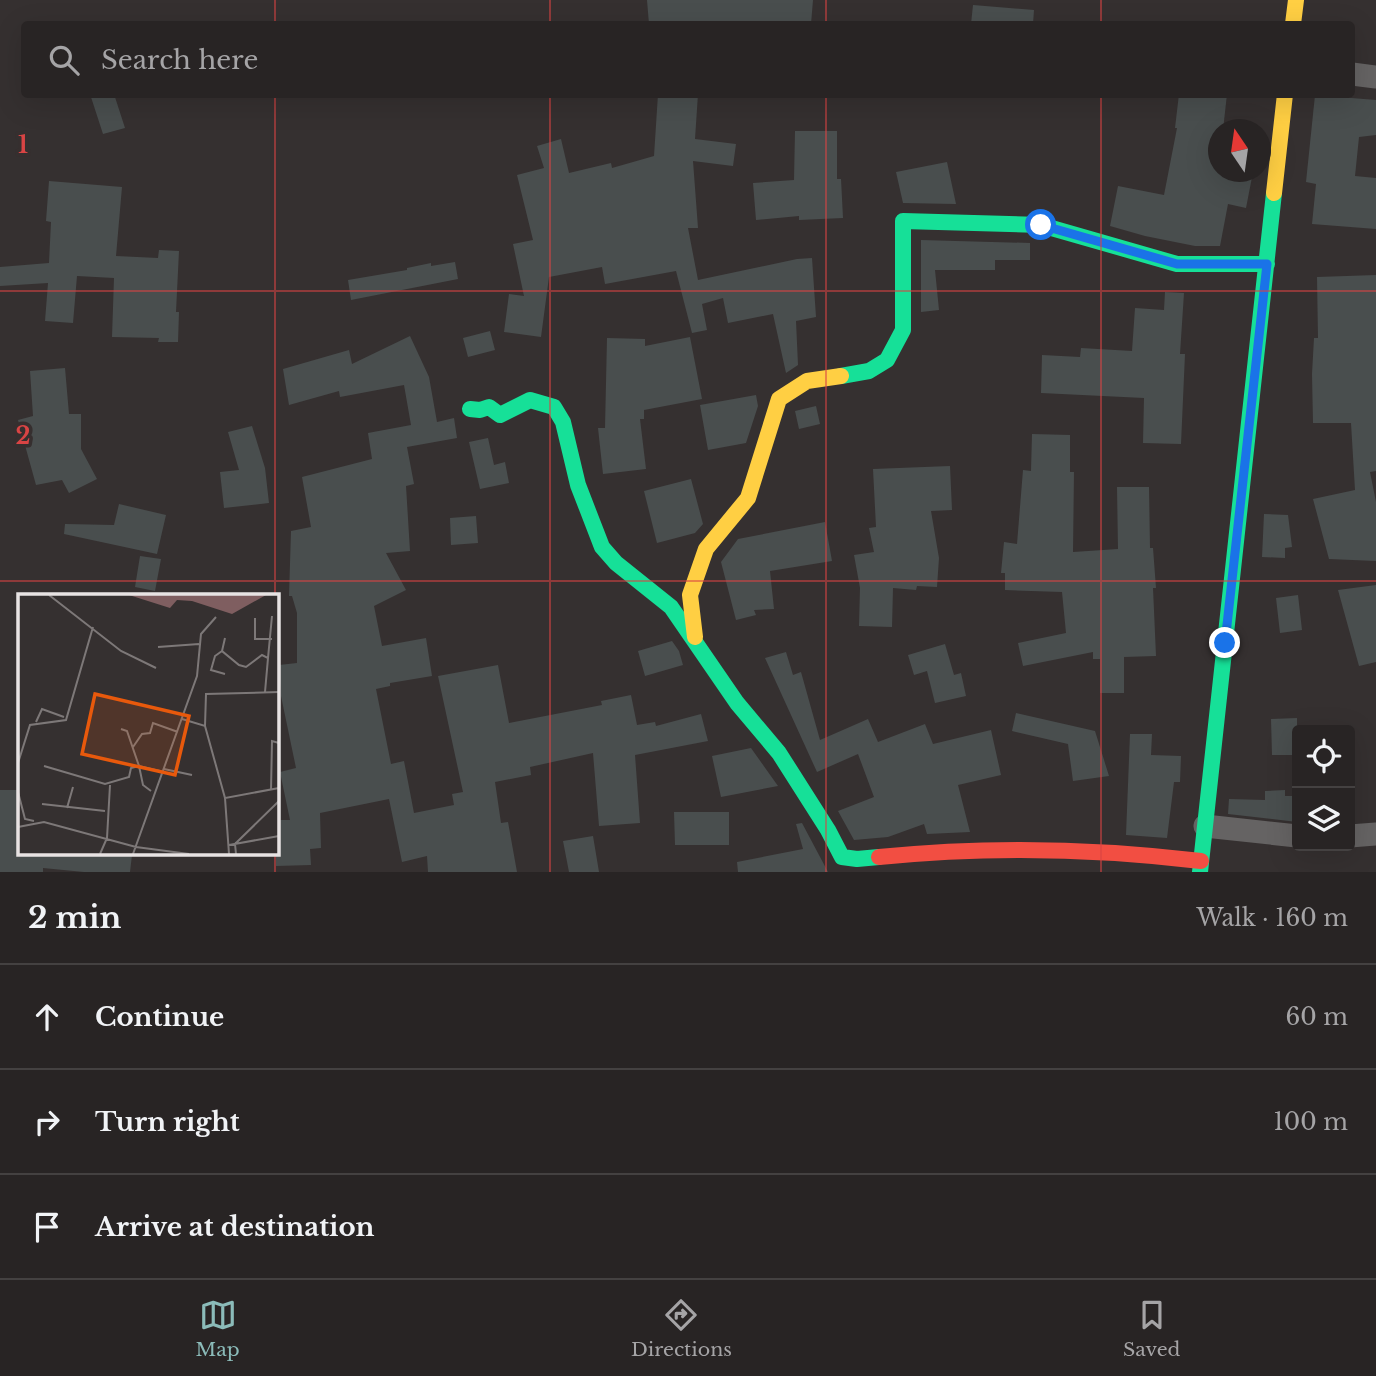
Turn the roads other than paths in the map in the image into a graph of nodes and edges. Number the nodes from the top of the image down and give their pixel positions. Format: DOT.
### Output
graph roads {
  1 [pos="1296,0"];
  2 [pos="1293,21"];
  3 [pos="1355,74"];
  4 [pos="1376,77"];
  5 [pos="1285,98"];
  6 [pos="1267,264"];
  7 [pos="470,409"];
  8 [pos="695,640"];
  9 [pos="1205,826"];
  10 [pos="1376,834"];
  11 [pos="1292,835"];
  12 [pos="1355,835"];
  13 [pos="842,867"];
  14 [pos="1201,867"];
  1 -- 2 [label="street"];
  3 -- 4 [label="street"];
  5 -- 6 [label="street"];
  6 -- 8 [label="street"];
  6 -- 9 [label="street"];
  7 -- 8 [label="street"];
  8 -- 13 [label="street"];
  9 -- 11 [label="street"];
  9 -- 14 [label="street"];
  10 -- 12 [label="street"];
  13 -- 14 [label="street"];
}
